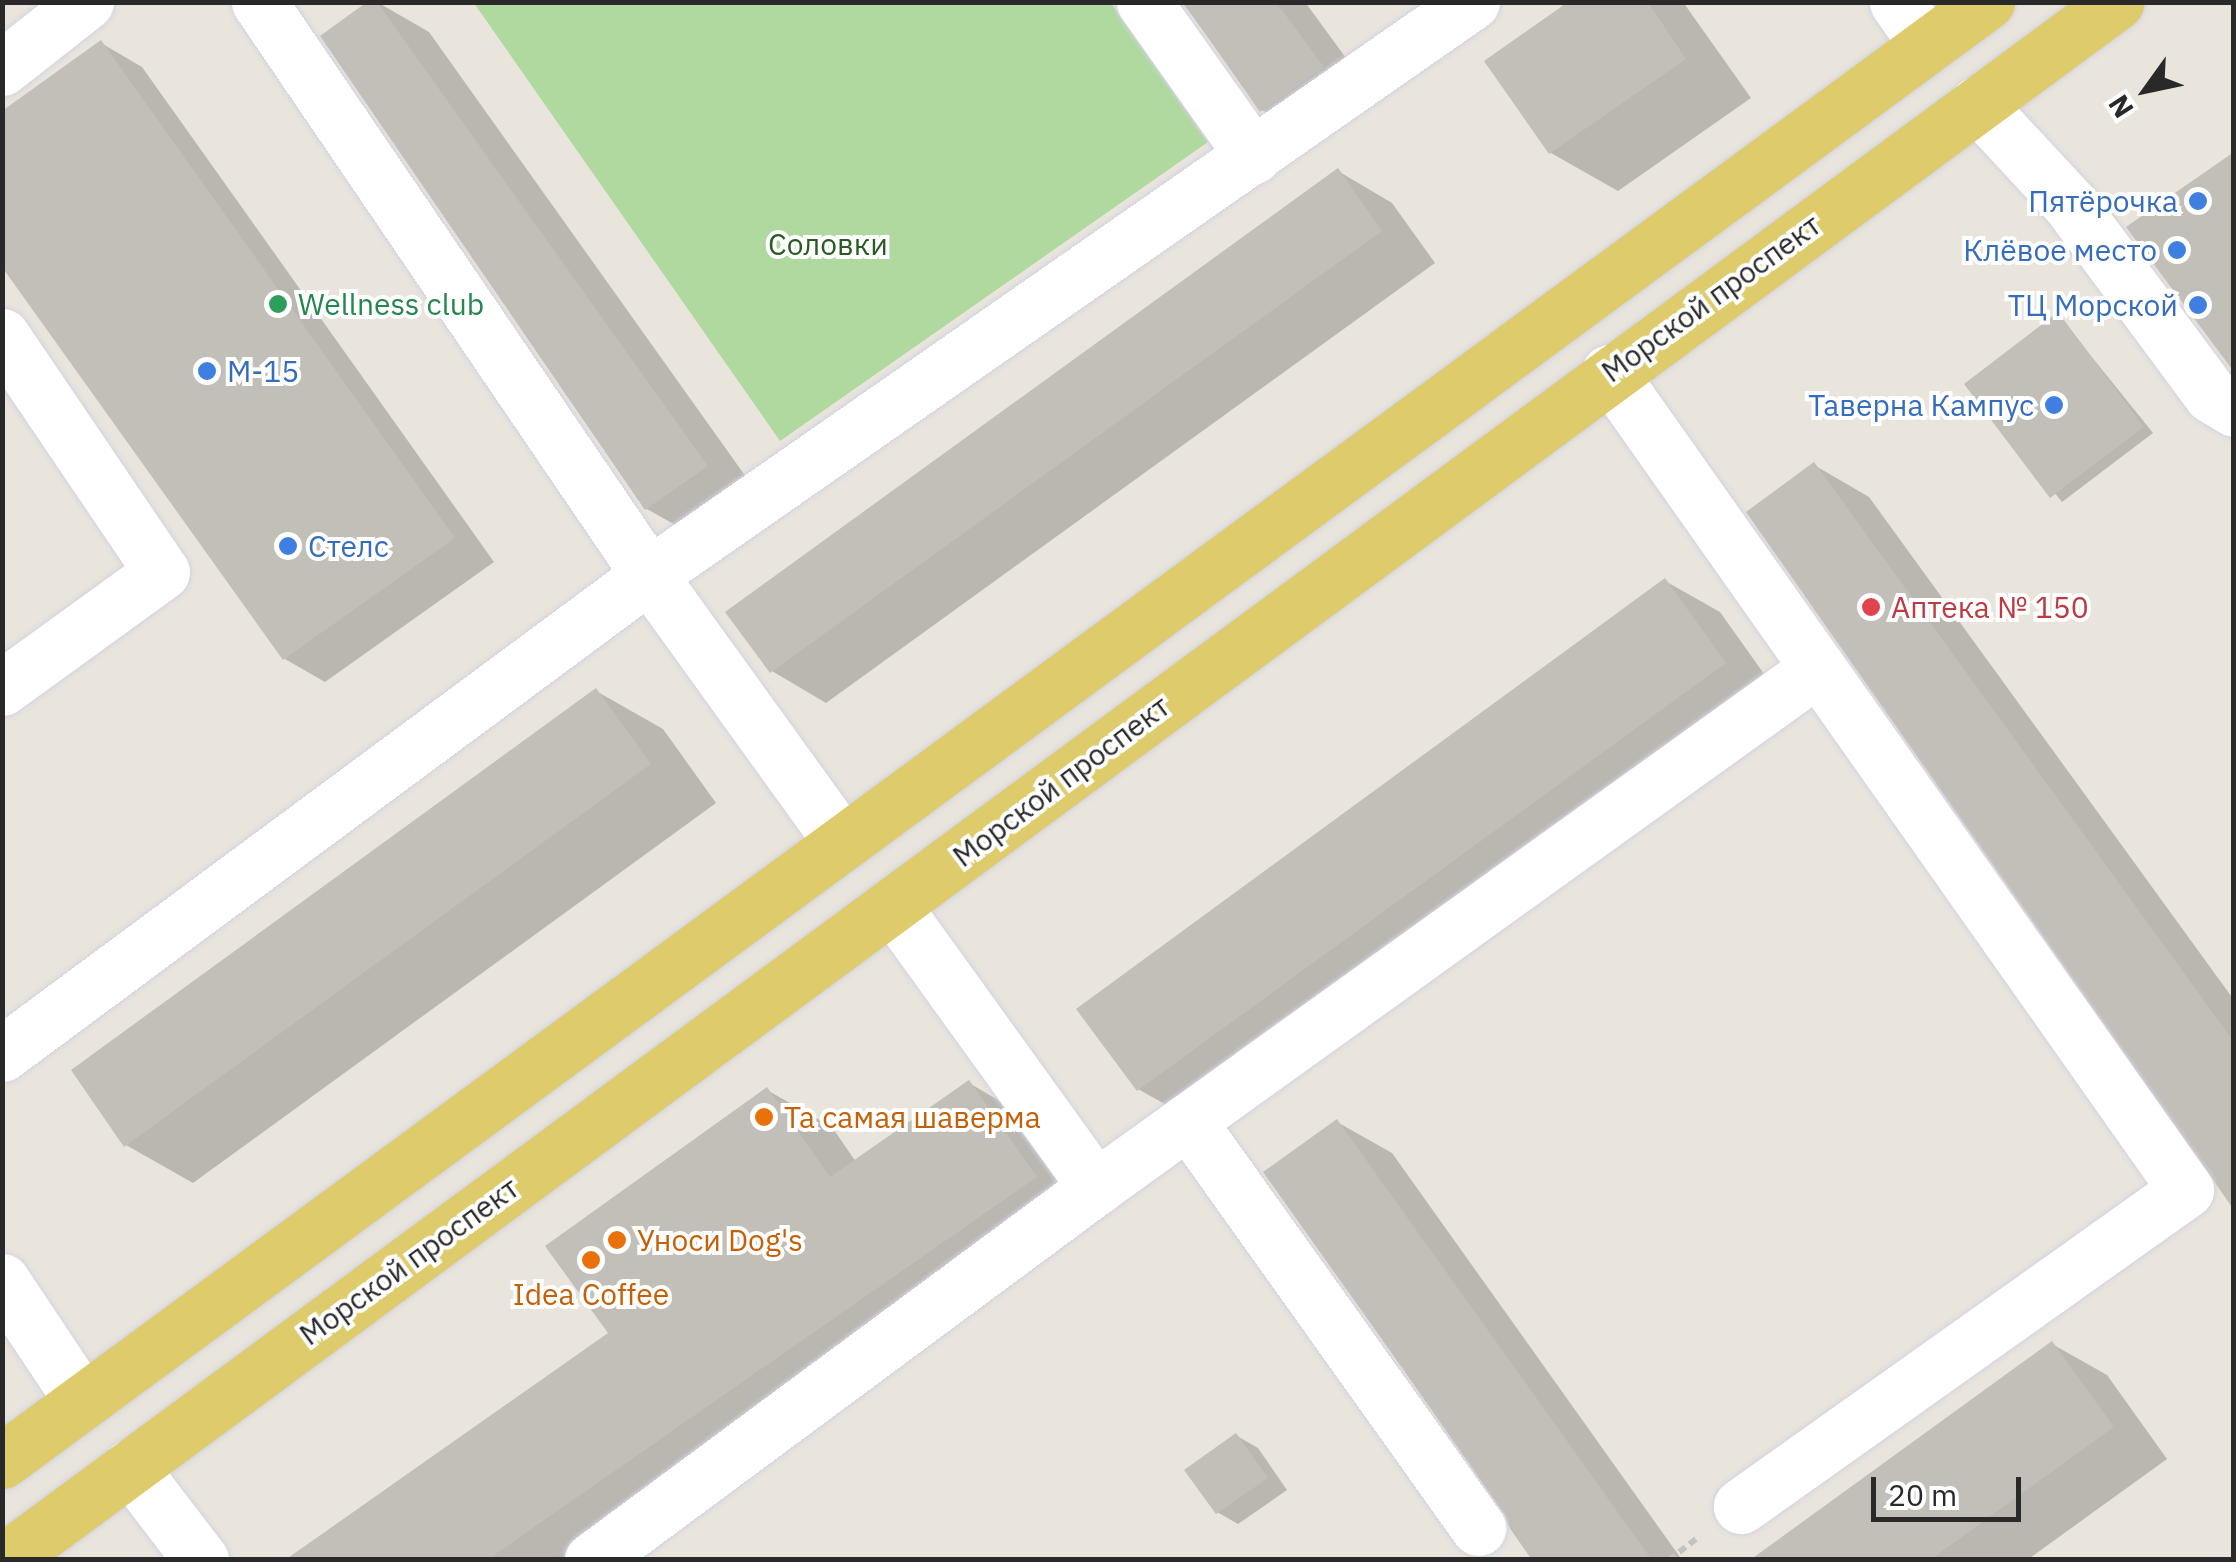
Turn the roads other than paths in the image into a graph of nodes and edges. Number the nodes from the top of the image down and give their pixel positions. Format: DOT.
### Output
graph roads {
  1 [pos="86,2"];
  2 [pos="259,2"];
  3 [pos="1144,2"];
  4 [pos="1472,2"];
  5 [pos="1987,2"];
  6 [pos="2116,2"];
  7 [pos="1912,24"];
  8 [pos="2,68"];
  9 [pos="1977,104"];
  10 [pos="1253,156"];
  11 [pos="1568,316"];
  12 [pos="2,336"];
  13 [pos="1610,372"];
  14 [pos="2234,409"];
  15 [pos="650,575"];
  16 [pos="1817,669"];
  17 [pos="2,688"];
  18 [pos="841,841"];
  19 [pos="892,906"];
  20 [pos="2,1054"];
  21 [pos="1188,1122"];
  22 [pos="1096,1187"];
  23 [pos="2,1281"];
  24 [pos="82,1400"];
  25 [pos="2,1460"];
  26 [pos="130,1468"];
  27 [pos="1741,1506"];
  28 [pos="1478,1549"];
  29 [pos="5,1560"];
  30 [pos="201,1560"];
  31 [pos="592,1560"];
  1 -- 8 [label="street"];
  2 -- 15 [label="street"];
  3 -- 10 [label="street"];
  4 -- 10 [label="street"];
  5 -- 7 [label="main road"];
  6 -- 9 [label="main road, Морской проспект"];
  7 -- 9 [label="main road"];
  7 -- 11 [label="main road"];
  9 -- 13 [label="main road, Морской проспект"];
  9 -- 14 [label="street"];
  10 -- 15 [label="street"];
  11 -- 13 [label="main road"];
  11 -- 18 [label="main road"];
  12 -- 17 [label="street"];
  13 -- 16 [label="street"];
  13 -- 19 [label="main road, Морской проспект"];
  15 -- 18 [label="street"];
  15 -- 20 [label="street"];
  16 -- 21 [label="street"];
  16 -- 27 [label="street"];
  18 -- 24 [label="main road"];
  19 -- 22 [label="street"];
  19 -- 26 [label="main road, Морской проспект"];
  21 -- 22 [label="street"];
  21 -- 28 [label="street"];
  22 -- 31 [label="street"];
  23 -- 24 [label="street"];
  24 -- 25 [label="main road"];
  24 -- 26 [label="main road"];
  26 -- 29 [label="main road, Морской проспект"];
  26 -- 30 [label="street"];
}
